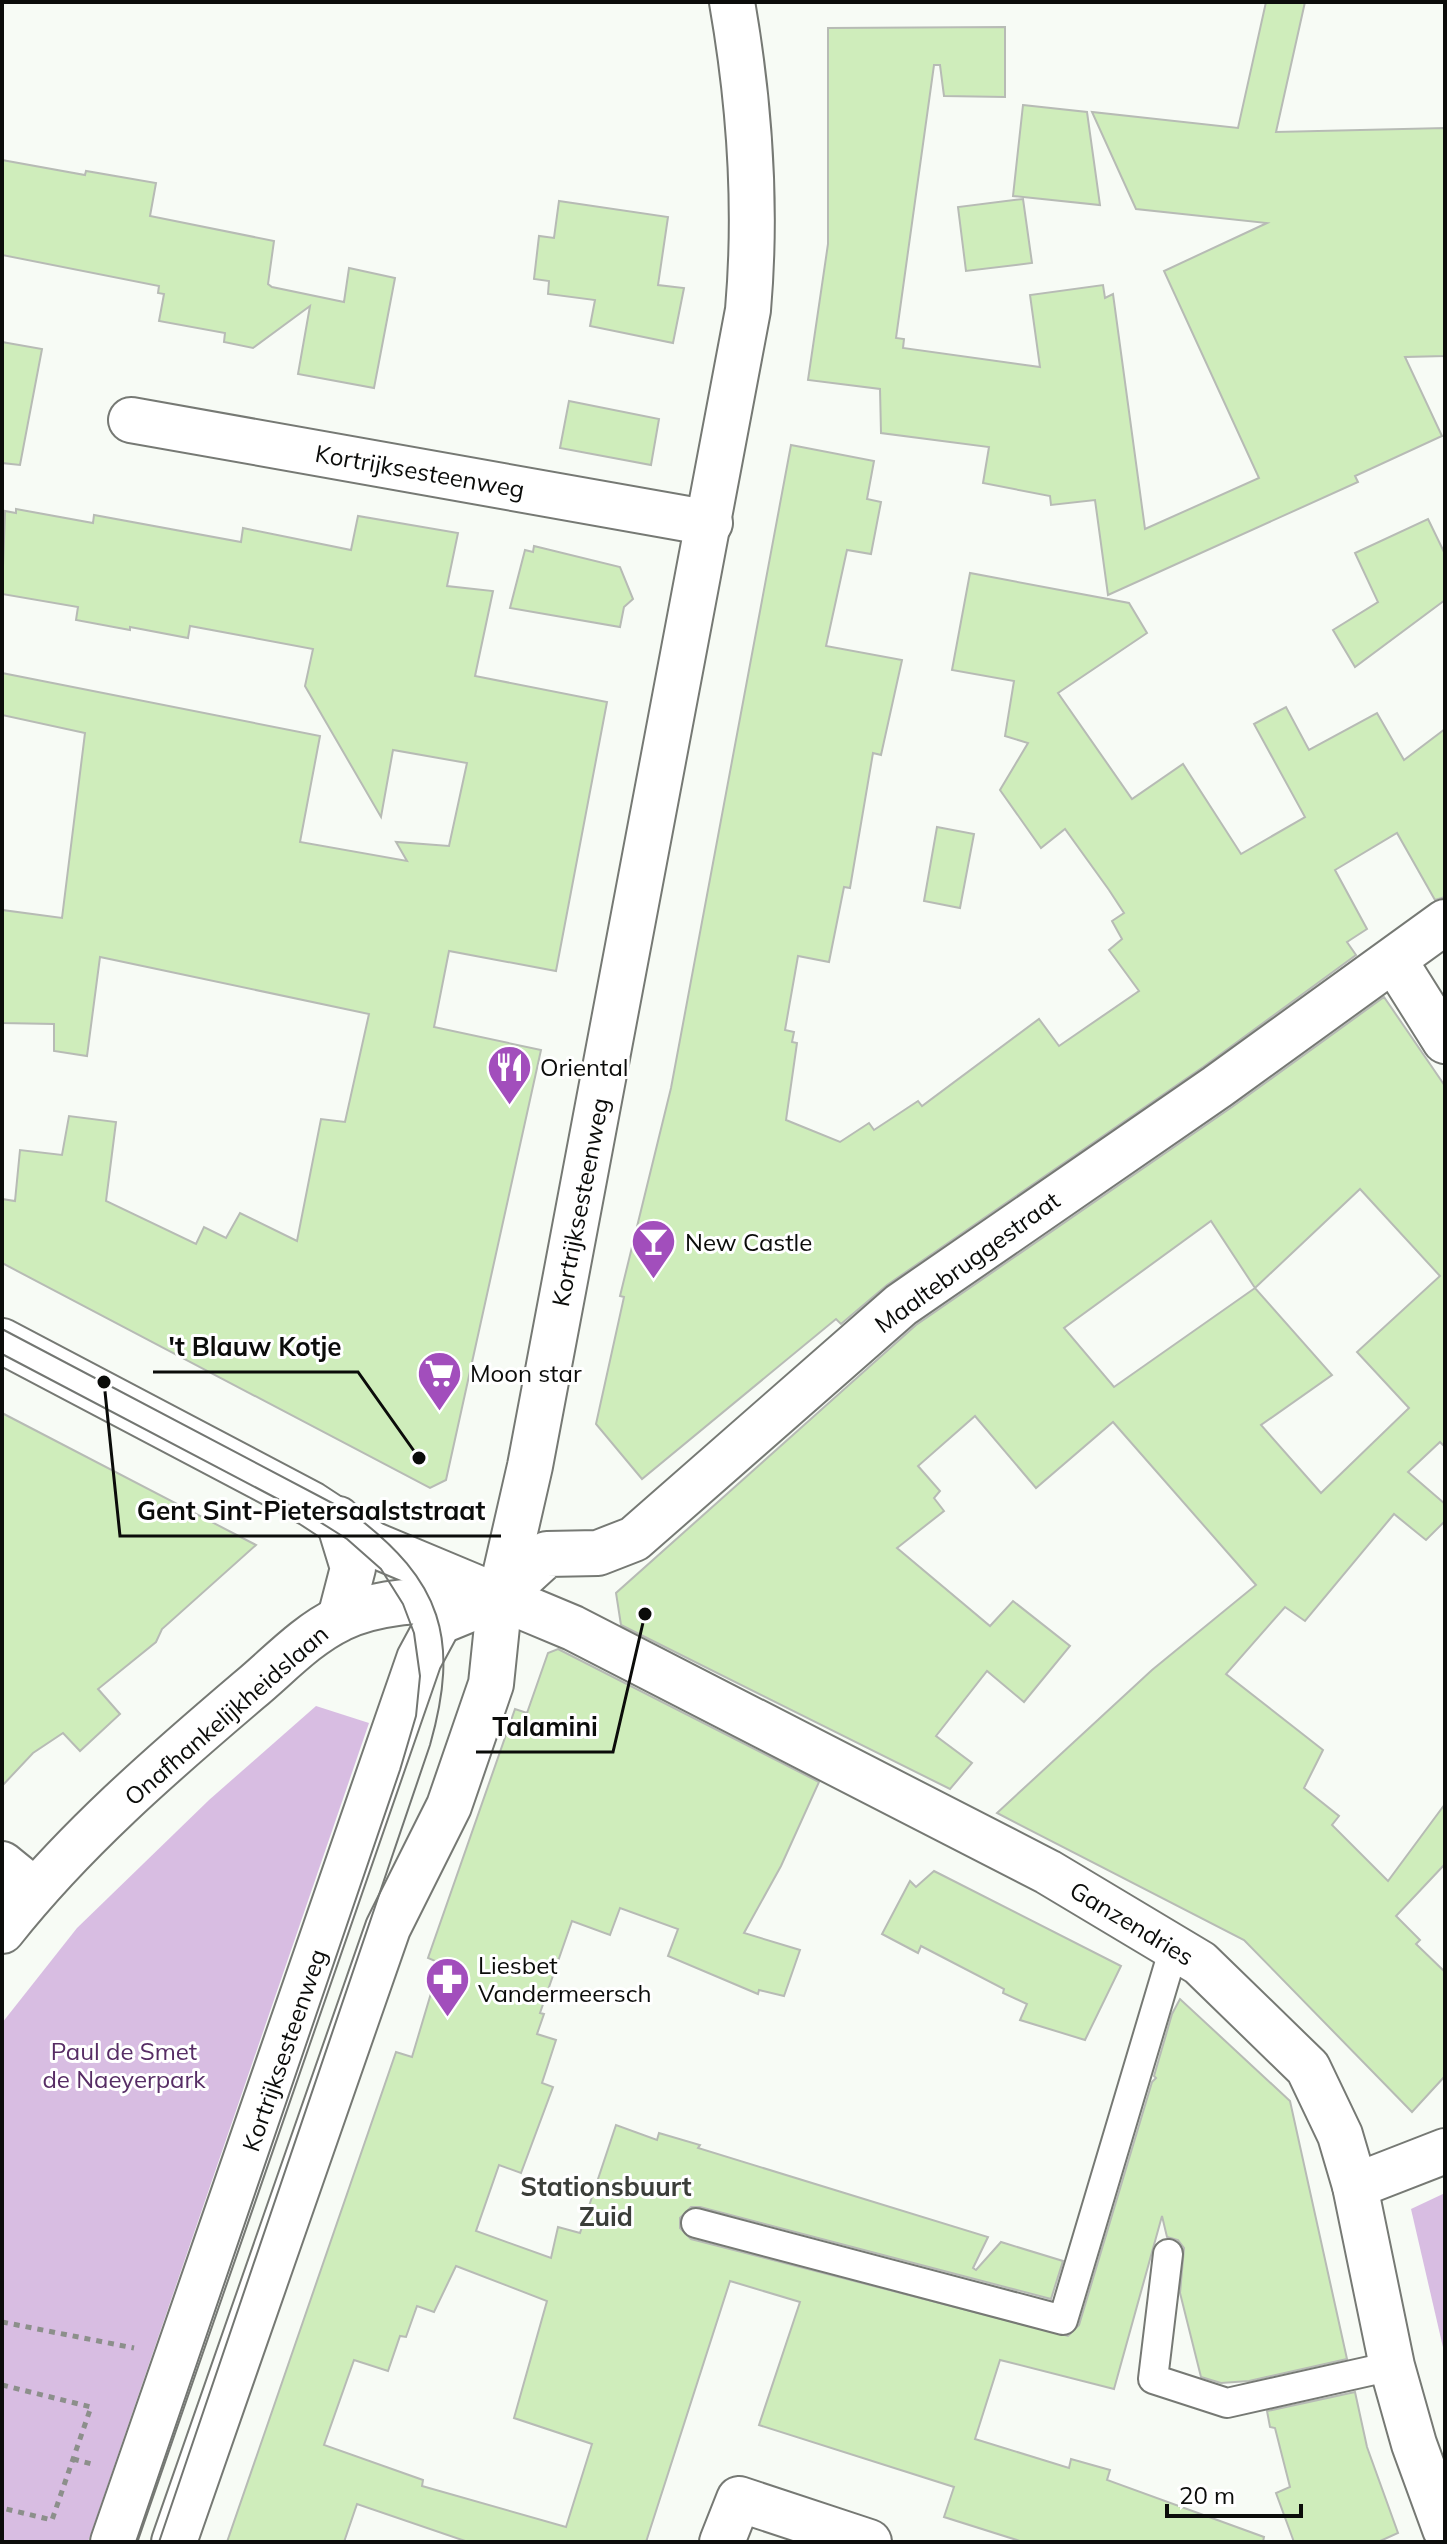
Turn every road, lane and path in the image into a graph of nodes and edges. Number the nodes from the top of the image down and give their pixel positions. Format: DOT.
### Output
graph roads {
  1 [pos="732,2"];
  2 [pos="131,420"];
  3 [pos="710,523"];
  4 [pos="1445,922"];
  5 [pos="1394,960"];
  6 [pos="1445,1041"];
  7 [pos="2,1341"];
  8 [pos="338,1519"];
  9 [pos="500,1597"];
  10 [pos="340,1618"];
  11 [pos="18,1877"];
  12 [pos="2,1931"];
  13 [pos="1174,1948"];
  14 [pos="1445,2151"];
  15 [pos="1355,2186"];
  16 [pos="696,2223"];
  17 [pos="1168,2254"];
  18 [pos="2,2322"];
  19 [pos="178,2356"];
  20 [pos="1392,2366"];
  21 [pos="2,2385"];
  22 [pos="2,2508"];
  23 [pos="1445,2529"];
  24 [pos="113,2542"];
  25 [pos="174,2542"];
  26 [pos="722,2542"];
  27 [pos="869,2542"];
  1 -- 3 [label="street, Kortrijksesteenweg"];
  2 -- 3 [label="street, Kortrijksesteenweg"];
  3 -- 9 [label="street, Kortrijksesteenweg"];
  4 -- 5 [label="street, Maaltebruggestraat"];
  5 -- 6 [label="street"];
  5 -- 9 [label="street, Maaltebruggestraat"];
  7 -- 8 [label="street, Ganzendries"];
  8 -- 9 [label="street, Ganzendries"];
  8 -- 10 [label="street"];
  9 -- 10 [label="street, Onafhankelijkheidslaan"];
  9 -- 13 [label="street, Ganzendries"];
  9 -- 19 [label="street, Kortrijksesteenweg"];
  9 -- 25 [label="street, Kortrijksesteenweg"];
  10 -- 11 [label="street, Onafhankelijkheidslaan"];
  11 -- 12 [label="street, Onafhankelijkheidslaan"];
  13 -- 15 [label="street, Ganzendries"];
  13 -- 16 [label="lane"];
  14 -- 15 [label="street"];
  15 -- 20 [label="street, Ganzendries"];
  17 -- 20 [label="lane"];
  18 -- 19 [label="path"];
  19 -- 24 [label="street, Kortrijksesteenweg"];
  20 -- 23 [label="street, Ganzendries"];
  21 -- 22 [label="path"];
  26 -- 27 [label="street"];
}
